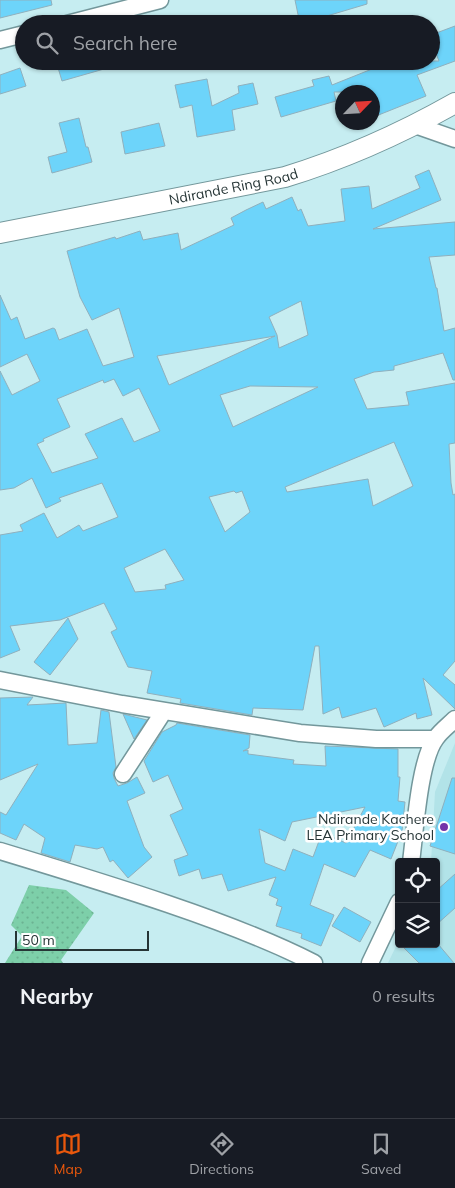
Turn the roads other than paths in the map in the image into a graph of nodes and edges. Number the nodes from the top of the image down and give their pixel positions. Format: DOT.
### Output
graph roads {
  1 [pos="160,0"];
  2 [pos="101,15"];
  3 [pos="15,36"];
  4 [pos="0,40"];
  5 [pos="455,104"];
  6 [pos="415,125"];
  7 [pos="455,139"];
  8 [pos="0,233"];
  9 [pos="0,680"];
  10 [pos="164,711"];
  11 [pos="455,719"];
  12 [pos="435,739"];
  13 [pos="123,774"];
  14 [pos="0,851"];
  15 [pos="412,858"];
  16 [pos="399,903"];
  17 [pos="314,963"];
  18 [pos="370,963"];
  1 -- 2 [label="street"];
  3 -- 4 [label="street"];
  5 -- 6 [label="street, Ndirande Ring Road"];
  6 -- 7 [label="street"];
  6 -- 8 [label="street, Ndirande Ring Road"];
  9 -- 10 [label="street"];
  10 -- 12 [label="street"];
  10 -- 13 [label="street"];
  11 -- 12 [label="street"];
  12 -- 15 [label="street"];
  14 -- 17 [label="street"];
  16 -- 18 [label="street"];
}
